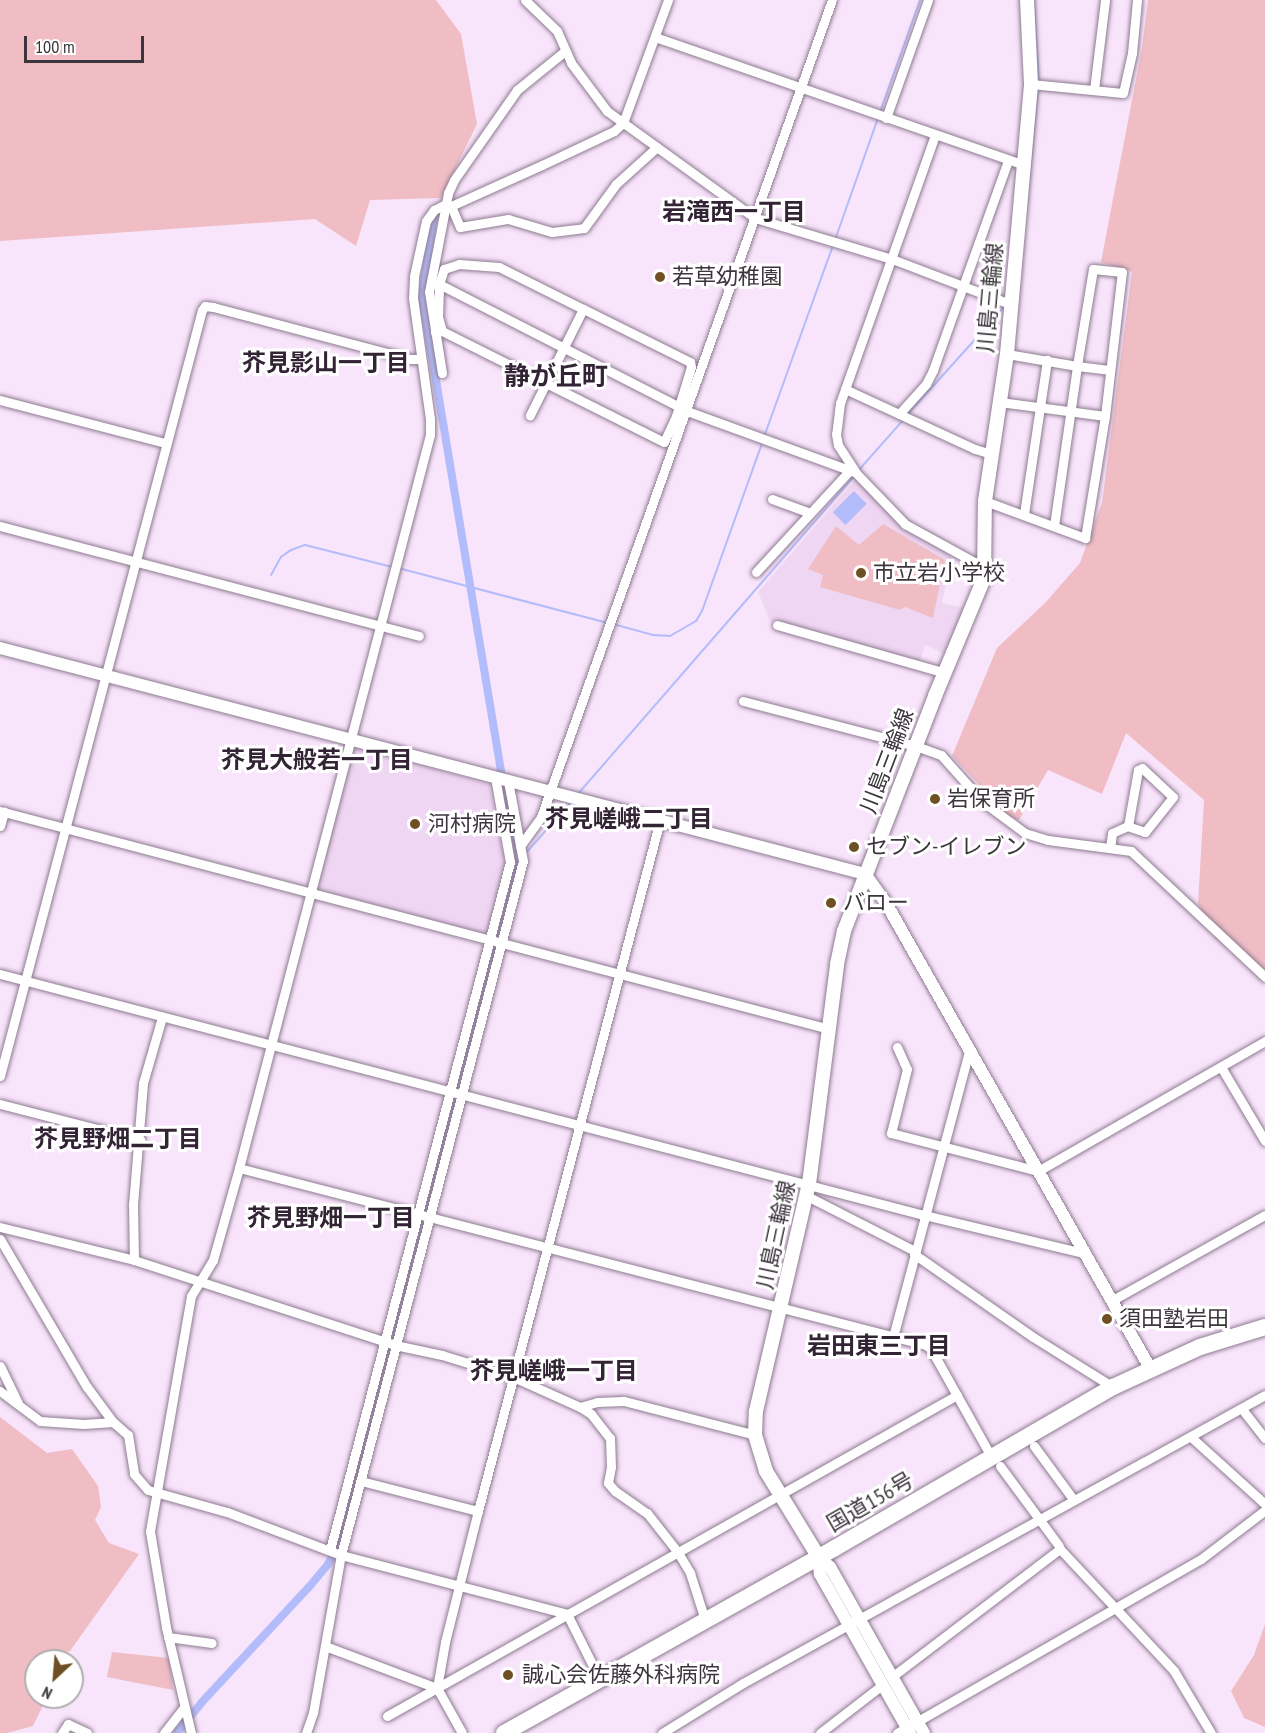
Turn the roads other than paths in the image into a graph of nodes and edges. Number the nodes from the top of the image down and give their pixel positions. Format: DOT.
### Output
graph roads {
  1 [pos="525,0"];
  2 [pos="668,0"];
  3 [pos="832,0"];
  4 [pos="928,0"];
  5 [pos="1027,0"];
  6 [pos="1105,0"];
  7 [pos="1137,0"];
  8 [pos="655,37"];
  9 [pos="565,51"];
  10 [pos="1031,84"];
  11 [pos="800,88"];
  12 [pos="1094,90"];
  13 [pos="881,116"];
  14 [pos="623,123"];
  15 [pos="935,135"];
  16 [pos="657,147"];
  17 [pos="1008,161"];
  18 [pos="1024,165"];
  19 [pos="448,205"];
  20 [pos="755,218"];
  21 [pos="892,259"];
  22 [pos="439,284"];
  23 [pos="964,285"];
  24 [pos="1010,304"];
  25 [pos="583,309"];
  26 [pos="439,331"];
  27 [pos="564,347"];
  28 [pos="1007,354"];
  29 [pos="422,359"];
  30 [pos="1047,360"];
  31 [pos="1077,366"];
  32 [pos="1109,370"];
  33 [pos="442,373"];
  34 [pos="546,383"];
  35 [pos="845,389"];
  36 [pos="0,400"];
  37 [pos="1000,402"];
  38 [pos="677,405"];
  39 [pos="1040,407"];
  40 [pos="687,411"];
  41 [pos="1072,412"];
  42 [pos="899,414"];
  43 [pos="530,415"];
  44 [pos="1104,416"];
  45 [pos="165,443"];
  46 [pos="992,454"];
  47 [pos="853,471"];
  48 [pos="772,499"];
  49 [pos="985,501"];
  50 [pos="810,513"];
  51 [pos="1024,514"];
  52 [pos="0,526"];
  53 [pos="1054,526"];
  54 [pos="135,562"];
  55 [pos="985,568"];
  56 [pos="756,572"];
  57 [pos="777,625"];
  58 [pos="381,626"];
  59 [pos="419,636"];
  60 [pos="0,648"];
  61 [pos="945,673"];
  62 [pos="105,675"];
  63 [pos="743,701"];
  64 [pos="351,739"];
  65 [pos="916,746"];
  66 [pos="495,777"];
  67 [pos="508,781"];
  68 [pos="550,791"];
  69 [pos="2,812"];
  70 [pos="660,820"];
  71 [pos="0,826"];
  72 [pos="1128,826"];
  73 [pos="65,828"];
  74 [pos="520,846"];
  75 [pos="1110,848"];
  76 [pos="865,874"];
  77 [pos="310,893"];
  78 [pos="490,938"];
  79 [pos="502,942"];
  80 [pos="619,973"];
  81 [pos="0,974"];
  82 [pos="1265,977"];
  83 [pos="25,981"];
  84 [pos="162,1017"];
  85 [pos="829,1029"];
  86 [pos="1265,1041"];
  87 [pos="270,1045"];
  88 [pos="897,1047"];
  89 [pos="969,1051"];
  90 [pos="1221,1067"];
  91 [pos="0,1076"];
  92 [pos="449,1092"];
  93 [pos="462,1095"];
  94 [pos="0,1104"];
  95 [pos="580,1125"];
  96 [pos="140,1140"];
  97 [pos="1265,1141"];
  98 [pos="943,1145"];
  99 [pos="239,1168"];
  100 [pos="1038,1171"];
  101 [pos="808,1190"];
  102 [pos="418,1213"];
  103 [pos="924,1215"];
  104 [pos="1265,1215"];
  105 [pos="431,1216"];
  106 [pos="0,1227"];
  107 [pos="0,1239"];
  108 [pos="548,1246"];
  109 [pos="914,1252"];
  110 [pos="1083,1254"];
  111 [pos="134,1260"];
  112 [pos="200,1281"];
  113 [pos="1111,1301"];
  114 [pos="781,1308"];
  115 [pos="1265,1327"];
  116 [pos="893,1337"];
  117 [pos="385,1341"];
  118 [pos="395,1345"];
  119 [pos="0,1366"];
  120 [pos="1150,1368"];
  121 [pos="513,1377"];
  122 [pos="1113,1387"];
  123 [pos="0,1391"];
  124 [pos="957,1395"];
  125 [pos="1265,1395"];
  126 [pos="580,1407"];
  127 [pos="21,1408"];
  128 [pos="1242,1409"];
  129 [pos="113,1422"];
  130 [pos="755,1435"];
  131 [pos="1191,1437"];
  132 [pos="1265,1438"];
  133 [pos="1034,1446"];
  134 [pos="353,1459"];
  135 [pos="366,1462"];
  136 [pos="996,1462"];
  137 [pos="361,1480"];
  138 [pos="157,1492"];
  139 [pos="780,1494"];
  140 [pos="1073,1499"];
  141 [pos="1265,1504"];
  142 [pos="1265,1510"];
  143 [pos="478,1511"];
  144 [pos="1039,1518"];
  145 [pos="1059,1546"];
  146 [pos="330,1550"];
  147 [pos="677,1551"];
  148 [pos="341,1555"];
  149 [pos="818,1556"];
  150 [pos="458,1586"];
  151 [pos="1116,1607"];
  152 [pos="567,1614"];
  153 [pos="705,1620"];
  154 [pos="853,1621"];
  155 [pos="168,1638"];
  156 [pos="212,1643"];
  157 [pos="325,1646"];
  158 [pos="893,1676"];
  159 [pos="599,1678"];
  160 [pos="882,1685"];
  161 [pos="437,1688"];
  162 [pos="183,1709"];
  163 [pos="387,1716"];
  164 [pos="911,1730"];
  165 [pos="62,1733"];
  166 [pos="87,1733"];
  167 [pos="164,1733"];
  168 [pos="191,1733"];
  169 [pos="306,1733"];
  170 [pos="462,1733"];
  171 [pos="504,1733"];
  172 [pos="662,1733"];
  173 [pos="820,1733"];
  174 [pos="1211,1733"];
  1 -- 9 [label="street"];
  2 -- 8 [label="street"];
  3 -- 11 [label="street"];
  4 -- 13 [label="street"];
  5 -- 10 [label="main road, 川島三輪線"];
  6 -- 12 [label="street"];
  7 -- 12 [label="street"];
  8 -- 11 [label="street"];
  8 -- 14 [label="street"];
  9 -- 14 [label="street"];
  9 -- 19 [label="street"];
  10 -- 12 [label="street"];
  10 -- 18 [label="main road, 川島三輪線"];
  11 -- 13 [label="street"];
  11 -- 20 [label="street"];
  13 -- 15 [label="street"];
  14 -- 16 [label="street"];
  14 -- 19 [label="street"];
  15 -- 17 [label="street"];
  15 -- 21 [label="street"];
  16 -- 19 [label="street"];
  16 -- 20 [label="street"];
  17 -- 18 [label="street"];
  17 -- 23 [label="street"];
  18 -- 24 [label="main road, 川島三輪線"];
  19 -- 26 [label="street"];
  19 -- 29 [label="street"];
  20 -- 21 [label="street"];
  20 -- 40 [label="street"];
  21 -- 23 [label="street"];
  21 -- 35 [label="street"];
  22 -- 25 [label="street"];
  22 -- 26 [label="street"];
  22 -- 27 [label="street"];
  23 -- 24 [label="street"];
  23 -- 42 [label="street"];
  24 -- 28 [label="main road, 川島三輪線"];
  25 -- 27 [label="street"];
  25 -- 38 [label="street"];
  26 -- 33 [label="street"];
  26 -- 34 [label="street"];
  27 -- 34 [label="street"];
  27 -- 38 [label="street"];
  28 -- 30 [label="street"];
  28 -- 37 [label="main road, 川島三輪線"];
  29 -- 45 [label="street"];
  29 -- 58 [label="street"];
  30 -- 31 [label="street"];
  30 -- 39 [label="street"];
  31 -- 32 [label="street"];
  31 -- 32 [label="street"];
  31 -- 41 [label="street"];
  32 -- 44 [label="street"];
  34 -- 38 [label="street"];
  34 -- 43 [label="street"];
  35 -- 42 [label="street"];
  35 -- 47 [label="street"];
  36 -- 45 [label="street"];
  37 -- 39 [label="street"];
  37 -- 46 [label="main road, 川島三輪線"];
  38 -- 40 [label="street"];
  39 -- 41 [label="street"];
  39 -- 51 [label="street"];
  40 -- 47 [label="street"];
  40 -- 68 [label="street"];
  41 -- 44 [label="street"];
  41 -- 53 [label="street"];
  42 -- 46 [label="street"];
  44 -- 53 [label="street"];
  45 -- 54 [label="street"];
  46 -- 49 [label="main road, 川島三輪線"];
  47 -- 50 [label="street"];
  47 -- 55 [label="street"];
  48 -- 50 [label="street"];
  49 -- 51 [label="street"];
  49 -- 55 [label="main road, 川島三輪線"];
  50 -- 56 [label="street"];
  51 -- 53 [label="street"];
  52 -- 54 [label="street"];
  54 -- 58 [label="street"];
  54 -- 62 [label="street"];
  55 -- 61 [label="main road, 川島三輪線"];
  57 -- 61 [label="street"];
  58 -- 59 [label="street"];
  58 -- 64 [label="street"];
  60 -- 62 [label="street"];
  61 -- 65 [label="main road, 川島三輪線"];
  62 -- 64 [label="street"];
  62 -- 73 [label="street"];
  63 -- 65 [label="street"];
  64 -- 66 [label="street"];
  64 -- 77 [label="street"];
  65 -- 75 [label="street"];
  65 -- 76 [label="main road, 川島三輪線"];
  66 -- 67 [label="street"];
  66 -- 78 [label="street"];
  67 -- 68 [label="street"];
  67 -- 74 [label="street"];
  68 -- 70 [label="street"];
  68 -- 74 [label="street"];
  69 -- 71 [label="street"];
  69 -- 73 [label="street"];
  70 -- 76 [label="street"];
  70 -- 80 [label="street"];
  72 -- 72 [label="street"];
  72 -- 75 [label="street"];
  73 -- 77 [label="street"];
  73 -- 83 [label="street"];
  74 -- 79 [label="street"];
  75 -- 82 [label="street"];
  76 -- 85 [label="main road, 川島三輪線"];
  76 -- 89 [label="street"];
  77 -- 78 [label="street"];
  77 -- 87 [label="street"];
  78 -- 79 [label="street"];
  78 -- 92 [label="street"];
  79 -- 80 [label="street"];
  79 -- 93 [label="street"];
  80 -- 85 [label="street"];
  80 -- 95 [label="street"];
  81 -- 83 [label="street"];
  83 -- 84 [label="street"];
  83 -- 91 [label="street"];
  84 -- 87 [label="street"];
  84 -- 96 [label="street"];
  85 -- 101 [label="main road, 川島三輪線"];
  86 -- 90 [label="street"];
  87 -- 92 [label="street"];
  87 -- 99 [label="street"];
  88 -- 98 [label="street"];
  89 -- 98 [label="street"];
  89 -- 100 [label="street"];
  90 -- 97 [label="street"];
  90 -- 100 [label="street"];
  92 -- 93 [label="street"];
  92 -- 102 [label="street"];
  93 -- 95 [label="street"];
  93 -- 105 [label="street"];
  94 -- 96 [label="street"];
  95 -- 101 [label="street"];
  95 -- 108 [label="street"];
  96 -- 111 [label="street"];
  98 -- 100 [label="street"];
  98 -- 103 [label="street"];
  99 -- 102 [label="street"];
  99 -- 112 [label="street"];
  100 -- 110 [label="street"];
  101 -- 103 [label="street"];
  101 -- 109 [label="street"];
  101 -- 114 [label="main road, 川島三輪線"];
  102 -- 105 [label="street"];
  102 -- 117 [label="street"];
  103 -- 109 [label="street"];
  103 -- 110 [label="street"];
  104 -- 113 [label="street"];
  105 -- 108 [label="street"];
  105 -- 118 [label="street"];
  106 -- 111 [label="street"];
  107 -- 129 [label="street"];
  108 -- 114 [label="street"];
  108 -- 121 [label="street"];
  109 -- 116 [label="street"];
  109 -- 122 [label="street"];
  110 -- 113 [label="street"];
  111 -- 112 [label="street"];
  112 -- 117 [label="street"];
  112 -- 138 [label="street"];
  113 -- 120 [label="street"];
  114 -- 116 [label="street"];
  114 -- 130 [label="main road, 川島三輪線"];
  115 -- 120 [label="highway, 国道156号"];
  116 -- 124 [label="street"];
  117 -- 118 [label="street"];
  117 -- 134 [label="street"];
  118 -- 121 [label="street"];
  118 -- 135 [label="street"];
  119 -- 127 [label="street"];
  120 -- 122 [label="highway, 国道156号"];
  121 -- 126 [label="street"];
  121 -- 143 [label="street"];
  122 -- 136 [label="highway, 国道156号"];
  123 -- 127 [label="street"];
  124 -- 136 [label="street"];
  124 -- 139 [label="street"];
  125 -- 128 [label="street"];
  126 -- 130 [label="street"];
  126 -- 147 [label="street"];
  127 -- 129 [label="street"];
  128 -- 131 [label="street"];
  128 -- 132 [label="street"];
  129 -- 138 [label="street"];
  130 -- 139 [label="main road, 川島三輪線"];
  131 -- 140 [label="street"];
  131 -- 141 [label="street"];
  133 -- 140 [label="street"];
  134 -- 135 [label="street"];
  134 -- 146 [label="street"];
  135 -- 137 [label="street"];
  136 -- 144 [label="street"];
  136 -- 149 [label="highway, 国道156号"];
  137 -- 143 [label="street"];
  137 -- 148 [label="street"];
  138 -- 146 [label="street"];
  138 -- 155 [label="street"];
  139 -- 147 [label="street"];
  139 -- 149 [label="main road, 川島三輪線"];
  140 -- 144 [label="street"];
  142 -- 151 [label="street"];
  143 -- 150 [label="street"];
  144 -- 145 [label="street"];
  144 -- 154 [label="street"];
  146 -- 148 [label="street"];
  147 -- 152 [label="street"];
  147 -- 153 [label="street"];
  148 -- 150 [label="street"];
  148 -- 157 [label="street"];
  149 -- 153 [label="highway, 国道156号"];
  149 -- 154 [label="street"];
  150 -- 152 [label="street"];
  150 -- 161 [label="street"];
  151 -- 158 [label="street"];
  151 -- 164 [label="street"];
  151 -- 174 [label="street"];
  152 -- 159 [label="street"];
  152 -- 161 [label="street"];
  153 -- 159 [label="highway, 国道156号"];
  154 -- 158 [label="street"];
  154 -- 160 [label="street"];
  154 -- 172 [label="street"];
  155 -- 156 [label="street"];
  155 -- 162 [label="street"];
  157 -- 161 [label="street"];
  157 -- 169 [label="street"];
  158 -- 164 [label="street"];
  159 -- 171 [label="highway, 国道156号"];
  160 -- 164 [label="street"];
  160 -- 173 [label="street"];
  161 -- 163 [label="street"];
  161 -- 170 [label="street"];
  162 -- 167 [label="street"];
  162 -- 168 [label="street"];
  165 -- 166 [label="street"];
}
